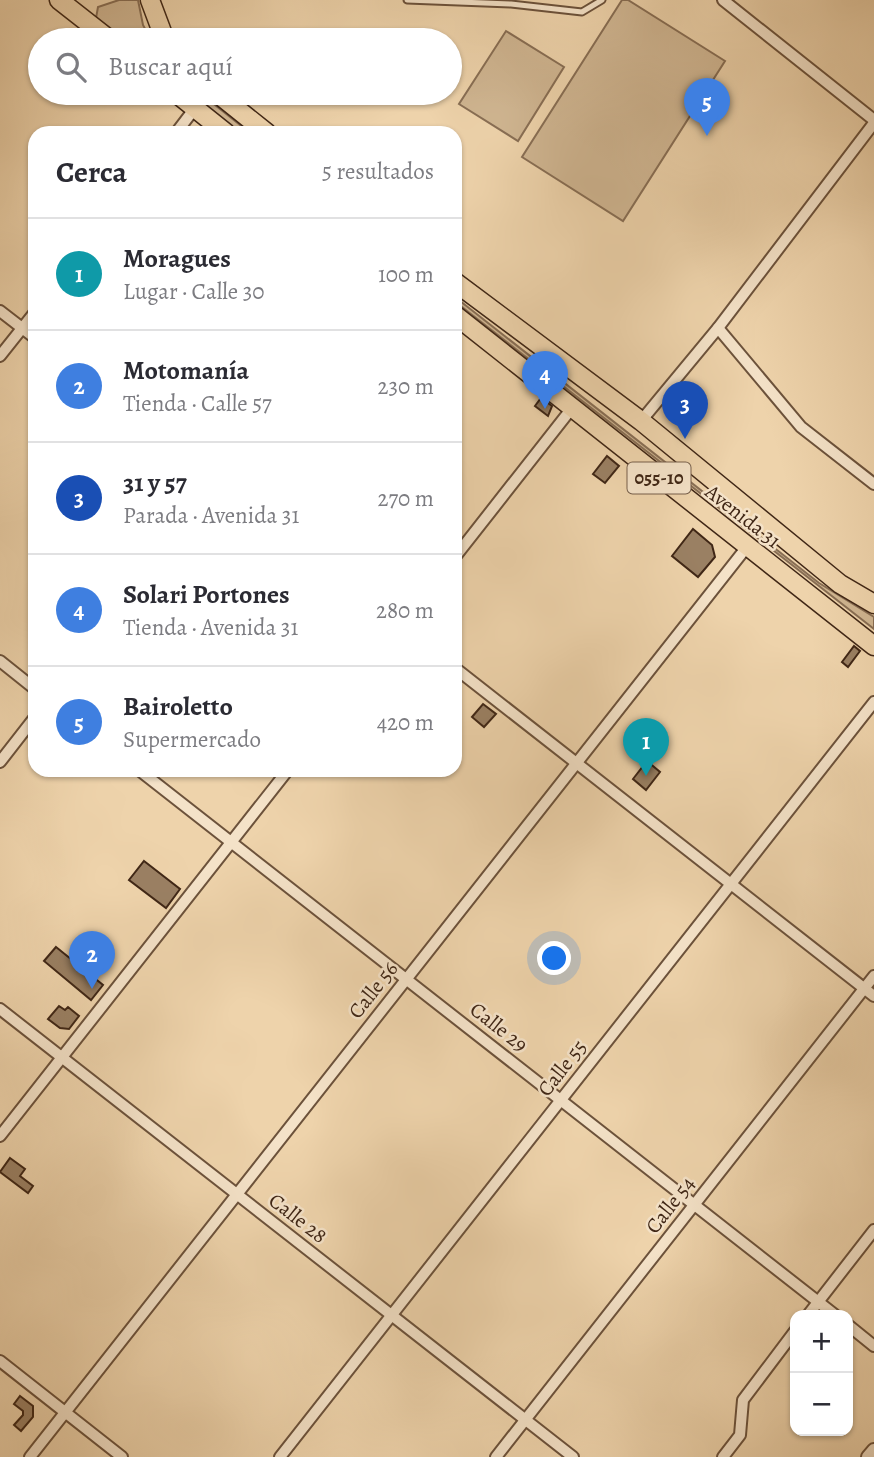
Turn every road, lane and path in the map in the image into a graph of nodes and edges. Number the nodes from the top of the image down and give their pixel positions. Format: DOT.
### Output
graph roads {
  1 [pos="59,0"];
  2 [pos="150,0"];
  3 [pos="407,0"];
  4 [pos="602,0"];
  5 [pos="723,0"];
  6 [pos="95,28"];
  7 [pos="160,28"];
  8 [pos="191,105"];
  9 [pos="232,105"];
  10 [pos="195,108"];
  11 [pos="874,122"];
  12 [pos="181,126"];
  13 [pos="217,126"];
  14 [pos="258,126"];
  15 [pos="462,287"];
  16 [pos="0,311"];
  17 [pos="28,321"];
  18 [pos="462,321"];
  19 [pos="22,328"];
  20 [pos="718,328"];
  21 [pos="28,333"];
  22 [pos="0,356"];
  23 [pos="572,408"];
  24 [pos="641,422"];
  25 [pos="874,484"];
  26 [pos="462,548"];
  27 [pos="746,548"];
  28 [pos="874,604"];
  29 [pos="874,646"];
  30 [pos="0,661"];
  31 [pos="462,673"];
  32 [pos="28,683"];
  33 [pos="874,702"];
  34 [pos="28,726"];
  35 [pos="0,762"];
  36 [pos="576,763"];
  37 [pos="148,777"];
  38 [pos="282,777"];
  39 [pos="231,842"];
  40 [pos="731,884"];
  41 [pos="874,976"];
  42 [pos="406,979"];
  43 [pos="864,989"];
  44 [pos="874,996"];
  45 [pos="0,1009"];
  46 [pos="62,1057"];
  47 [pos="561,1100"];
  48 [pos="0,1136"];
  49 [pos="237,1194"];
  50 [pos="694,1205"];
  51 [pos="874,1230"];
  52 [pos="818,1302"];
  53 [pos="812,1310"];
  54 [pos="828,1310"];
  55 [pos="392,1315"];
  56 [pos="853,1329"];
  57 [pos="790,1338"];
  58 [pos="874,1346"];
  59 [pos="0,1362"];
  60 [pos="65,1412"];
  61 [pos="525,1420"];
  62 [pos="874,1450"];
  63 [pos="30,1457"];
  64 [pos="122,1457"];
  65 [pos="280,1457"];
  66 [pos="496,1457"];
  67 [pos="573,1457"];
  68 [pos="723,1457"];
  69 [pos="868,1457"];
  1 -- 6 [label="highway"];
  2 -- 7 [label="highway"];
  3 -- 4 [label="lane"];
  5 -- 11 [label="street"];
  8 -- 10 [label="highway"];
  9 -- 14 [label="highway"];
  10 -- 12 [label="street"];
  10 -- 13 [label="highway"];
  11 -- 20 [label="street"];
  15 -- 24 [label="highway, Avenida 31 / 055-10"];
  16 -- 19 [label="street"];
  17 -- 19 [label="street"];
  18 -- 23 [label="highway, Avenida 31 / 055-10"];
  19 -- 21 [label="street"];
  19 -- 22 [label="street"];
  20 -- 24 [label="street"];
  20 -- 25 [label="street"];
  23 -- 26 [label="street"];
  23 -- 27 [label="highway, Avenida 31 / 055-10"];
  24 -- 28 [label="highway, Avenida 31 / 055-10"];
  27 -- 29 [label="highway, Avenida 31 / 055-10"];
  27 -- 36 [label="street, Calle 56"];
  30 -- 32 [label="street"];
  31 -- 36 [label="street"];
  33 -- 40 [label="street, Calle 55"];
  34 -- 35 [label="street"];
  36 -- 40 [label="street"];
  36 -- 42 [label="street, Calle 56"];
  37 -- 39 [label="street, Calle 29"];
  38 -- 39 [label="street"];
  39 -- 42 [label="street, Calle 29"];
  39 -- 46 [label="street"];
  40 -- 43 [label="street"];
  40 -- 47 [label="street, Calle 55"];
  41 -- 43 [label="street, Calle 54"];
  42 -- 47 [label="street, Calle 29"];
  42 -- 49 [label="street, Calle 56"];
  43 -- 44 [label="street"];
  43 -- 50 [label="street, Calle 54"];
  45 -- 46 [label="street, Calle 28"];
  46 -- 48 [label="street"];
  46 -- 49 [label="street, Calle 28"];
  47 -- 50 [label="street, Calle 29"];
  47 -- 55 [label="street, Calle 55"];
  49 -- 55 [label="street, Calle 28"];
  49 -- 60 [label="street, Calle 56"];
  50 -- 52 [label="street, Calle 29"];
  50 -- 61 [label="street, Calle 54"];
  51 -- 52 [label="street"];
  52 -- 53 [label="street"];
  52 -- 54 [label="street, Calle 29"];
  55 -- 61 [label="street, Calle 28"];
  55 -- 65 [label="street, Calle 55"];
  56 -- 58 [label="street"];
  57 -- 68 [label="street"];
  59 -- 60 [label="street"];
  60 -- 63 [label="street, Calle 56"];
  60 -- 64 [label="street"];
  61 -- 66 [label="street, Calle 54"];
  61 -- 67 [label="street, Calle 28"];
  62 -- 69 [label="street"];
}
